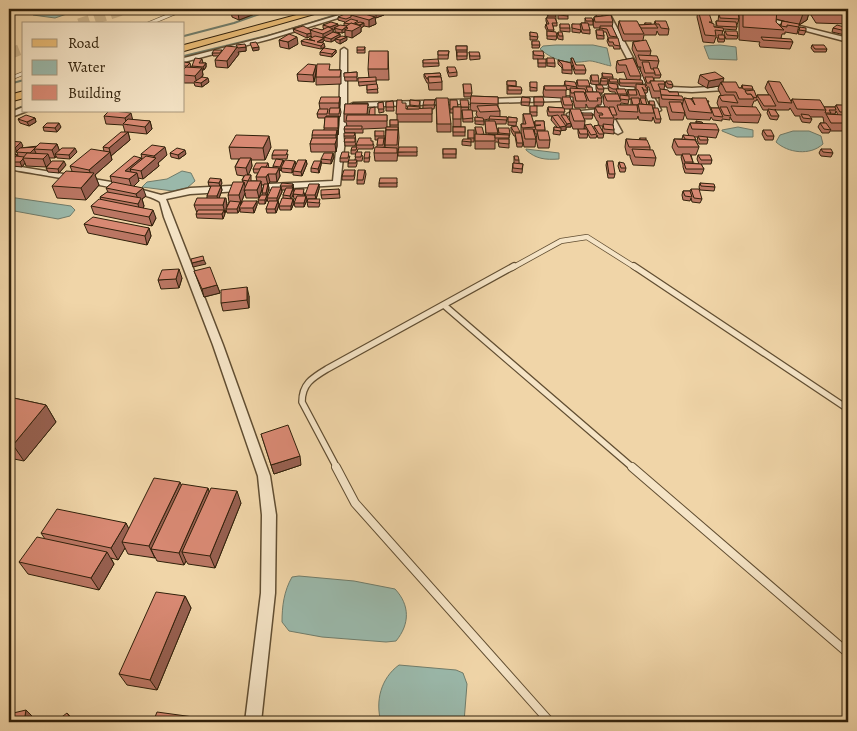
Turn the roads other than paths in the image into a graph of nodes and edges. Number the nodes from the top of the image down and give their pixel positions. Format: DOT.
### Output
graph roads {
  1 [pos="184,9"];
  2 [pos="328,9"];
  3 [pos="364,9"];
  4 [pos="604,9"];
  5 [pos="726,9"];
  6 [pos="308,11"];
  7 [pos="280,19"];
  8 [pos="153,22"];
  9 [pos="848,40"];
  10 [pos="185,42"];
  11 [pos="185,48"];
  12 [pos="344,50"];
  13 [pos="185,60"];
  14 [pos="22,74"];
  15 [pos="9,79"];
  16 [pos="645,88"];
  17 [pos="725,88"];
  18 [pos="22,89"];
  19 [pos="9,93"];
  20 [pos="22,95"];
  21 [pos="598,98"];
  22 [pos="9,99"];
  23 [pos="344,106"];
  24 [pos="615,110"];
  25 [pos="641,110"];
  26 [pos="22,111"];
  27 [pos="606,111"];
  28 [pos="570,114"];
  29 [pos="9,116"];
  30 [pos="618,132"];
  31 [pos="9,167"];
  32 [pos="161,198"];
  33 [pos="445,306"];
  34 [pos="848,409"];
  35 [pos="848,653"];
  36 [pos="253,722"];
  37 [pos="550,722"];
  1 -- 8 [label="lane"];
  2 -- 6 [label="main road"];
  3 -- 13 [label="street"];
  4 -- 16 [label="street"];
  5 -- 9 [label="street"];
  6 -- 7 [label="main road"];
  7 -- 10 [label="main road"];
  7 -- 11 [label="main road"];
  12 -- 23 [label="street"];
  14 -- 15 [label="lane"];
  16 -- 17 [label="street"];
  16 -- 21 [label="street"];
  16 -- 25 [label="street"];
  18 -- 19 [label="main road"];
  20 -- 22 [label="main road"];
  21 -- 23 [label="street"];
  21 -- 27 [label="street"];
  23 -- 32 [label="street"];
  24 -- 27 [label="street"];
  26 -- 29 [label="street"];
  27 -- 28 [label="street"];
  27 -- 30 [label="street"];
  31 -- 32 [label="street"];
  32 -- 36 [label="street"];
  33 -- 34 [label="lane"];
  33 -- 35 [label="lane"];
  33 -- 37 [label="lane"];
}
